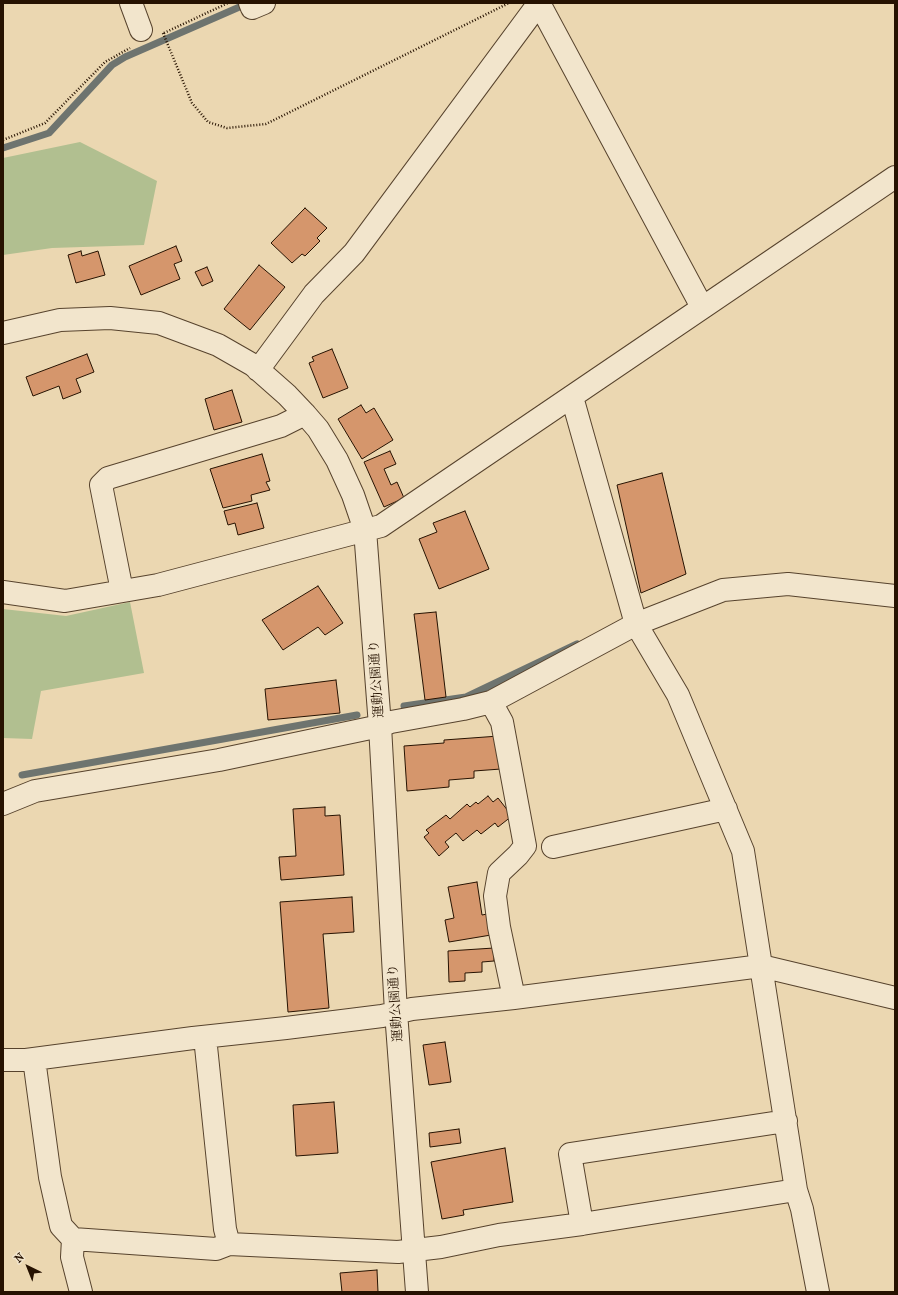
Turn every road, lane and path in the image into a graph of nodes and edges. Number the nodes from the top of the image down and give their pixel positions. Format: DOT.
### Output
graph roads {
  1 [pos="131,3"];
  2 [pos="228,3"];
  3 [pos="250,3"];
  4 [pos="264,3"];
  5 [pos="509,3"];
  6 [pos="539,3"];
  7 [pos="165,35"];
  8 [pos="145,37"];
  9 [pos="3,140"];
  10 [pos="895,177"];
  11 [pos="702,307"];
  12 [pos="3,333"];
  13 [pos="258,370"];
  14 [pos="572,397"];
  15 [pos="304,414"];
  16 [pos="365,530"];
  17 [pos="122,591"];
  18 [pos="3,592"];
  19 [pos="895,596"];
  20 [pos="636,624"];
  21 [pos="491,702"];
  22 [pos="380,726"];
  23 [pos="3,804"];
  24 [pos="726,809"];
  25 [pos="553,847"];
  26 [pos="761,966"];
  27 [pos="514,998"];
  28 [pos="895,998"];
  29 [pos="396,1012"];
  30 [pos="205,1037"];
  31 [pos="34,1059"];
  32 [pos="3,1060"];
  33 [pos="786,1121"];
  34 [pos="796,1190"];
  35 [pos="582,1224"];
  36 [pos="73,1239"];
  37 [pos="229,1244"];
  38 [pos="414,1249"];
  39 [pos="81,1292"];
  40 [pos="417,1292"];
  41 [pos="818,1292"];
  1 -- 8 [label="street"];
  2 -- 8 [label="path"];
  3 -- 4 [label="street"];
  5 -- 7 [label="path"];
  6 -- 11 [label="street"];
  6 -- 13 [label="street"];
  8 -- 9 [label="path"];
  10 -- 11 [label="street"];
  11 -- 14 [label="street"];
  12 -- 13 [label="street, 運動公園通り"];
  13 -- 15 [label="street, 運動公園通り"];
  14 -- 16 [label="street"];
  14 -- 20 [label="street"];
  15 -- 16 [label="street, 運動公園通り"];
  15 -- 17 [label="street"];
  16 -- 17 [label="street"];
  16 -- 22 [label="street, 運動公園通り"];
  17 -- 18 [label="street"];
  19 -- 20 [label="street"];
  20 -- 21 [label="street"];
  20 -- 24 [label="street"];
  21 -- 22 [label="street"];
  21 -- 27 [label="street"];
  22 -- 23 [label="street"];
  22 -- 29 [label="street, 運動公園通り"];
  24 -- 25 [label="street"];
  24 -- 26 [label="street"];
  26 -- 27 [label="street"];
  26 -- 28 [label="street"];
  26 -- 33 [label="street"];
  27 -- 29 [label="street"];
  29 -- 30 [label="street"];
  29 -- 38 [label="street, 運動公園通り"];
  30 -- 31 [label="street"];
  30 -- 37 [label="street"];
  31 -- 32 [label="street"];
  31 -- 36 [label="street"];
  33 -- 34 [label="street"];
  33 -- 35 [label="street"];
  34 -- 35 [label="street"];
  34 -- 41 [label="street"];
  35 -- 38 [label="street"];
  36 -- 37 [label="street"];
  36 -- 39 [label="street"];
  37 -- 38 [label="street"];
  38 -- 40 [label="street, 運動公園通り"];
}
